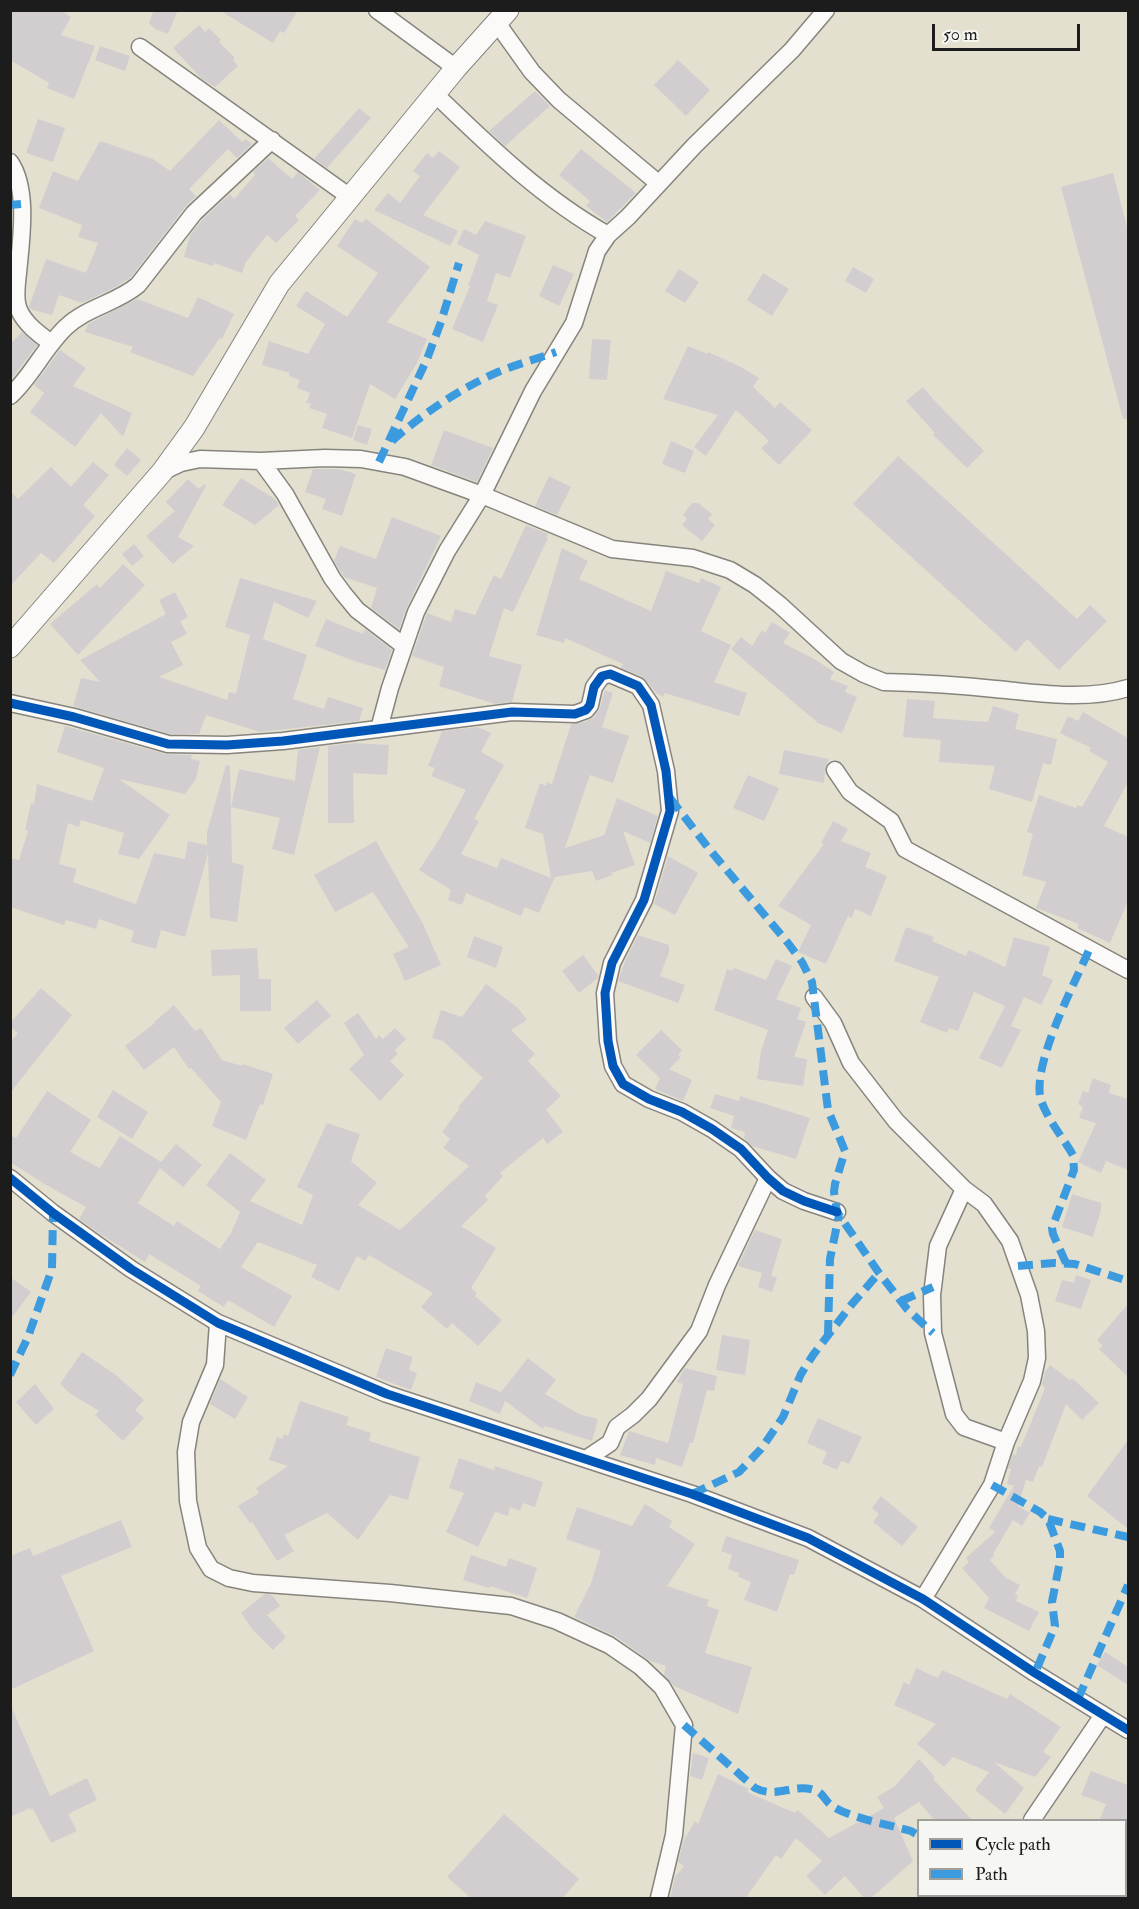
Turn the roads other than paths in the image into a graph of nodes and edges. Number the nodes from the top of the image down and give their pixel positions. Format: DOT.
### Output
graph roads {
  1 [pos="377,10"];
  2 [pos="826,10"];
  3 [pos="503,17"];
  4 [pos="140,46"];
  5 [pos="456,68"];
  6 [pos="435,94"];
  7 [pos="272,140"];
  8 [pos="10,162"];
  9 [pos="658,183"];
  10 [pos="350,197"];
  11 [pos="608,235"];
  12 [pos="51,343"];
  13 [pos="10,396"];
  14 [pos="261,461"];
  15 [pos="162,472"];
  16 [pos="482,495"];
  17 [pos="10,646"];
  18 [pos="404,646"];
  19 [pos="1128,688"];
  20 [pos="10,703"];
  21 [pos="379,729"];
  22 [pos="835,770"];
  23 [pos="1128,970"];
  24 [pos="814,997"];
  25 [pos="768,1178"];
  26 [pos="10,1179"];
  27 [pos="964,1189"];
  28 [pos="837,1212"];
  29 [pos="218,1323"];
  30 [pos="1006,1442"];
  31 [pos="586,1459"];
  32 [pos="922,1599"];
  33 [pos="1104,1715"];
  34 [pos="1128,1730"];
  35 [pos="1033,1819"];
  36 [pos="659,1899"];
  1 -- 5 [label="street"];
  2 -- 9 [label="street"];
  3 -- 5 [label="street"];
  3 -- 9 [label="street"];
  4 -- 7 [label="street"];
  5 -- 6 [label="street"];
  6 -- 10 [label="street"];
  6 -- 11 [label="street"];
  7 -- 10 [label="street"];
  7 -- 12 [label="street"];
  8 -- 12 [label="street"];
  9 -- 11 [label="street"];
  10 -- 15 [label="street"];
  11 -- 16 [label="street"];
  12 -- 13 [label="street"];
  14 -- 15 [label="street"];
  14 -- 16 [label="street"];
  14 -- 18 [label="street"];
  15 -- 17 [label="street"];
  16 -- 18 [label="street"];
  16 -- 19 [label="street"];
  18 -- 21 [label="street"];
  20 -- 21 [label="street"];
  21 -- 25 [label="street"];
  22 -- 23 [label="street"];
  24 -- 27 [label="street"];
  25 -- 28 [label="street"];
  25 -- 31 [label="street"];
  26 -- 29 [label="street"];
  27 -- 30 [label="street"];
  27 -- 30 [label="street"];
  29 -- 31 [label="street"];
  29 -- 36 [label="street"];
  30 -- 32 [label="street"];
  31 -- 32 [label="street"];
  32 -- 33 [label="street"];
  33 -- 34 [label="street"];
  33 -- 35 [label="street"];
}
